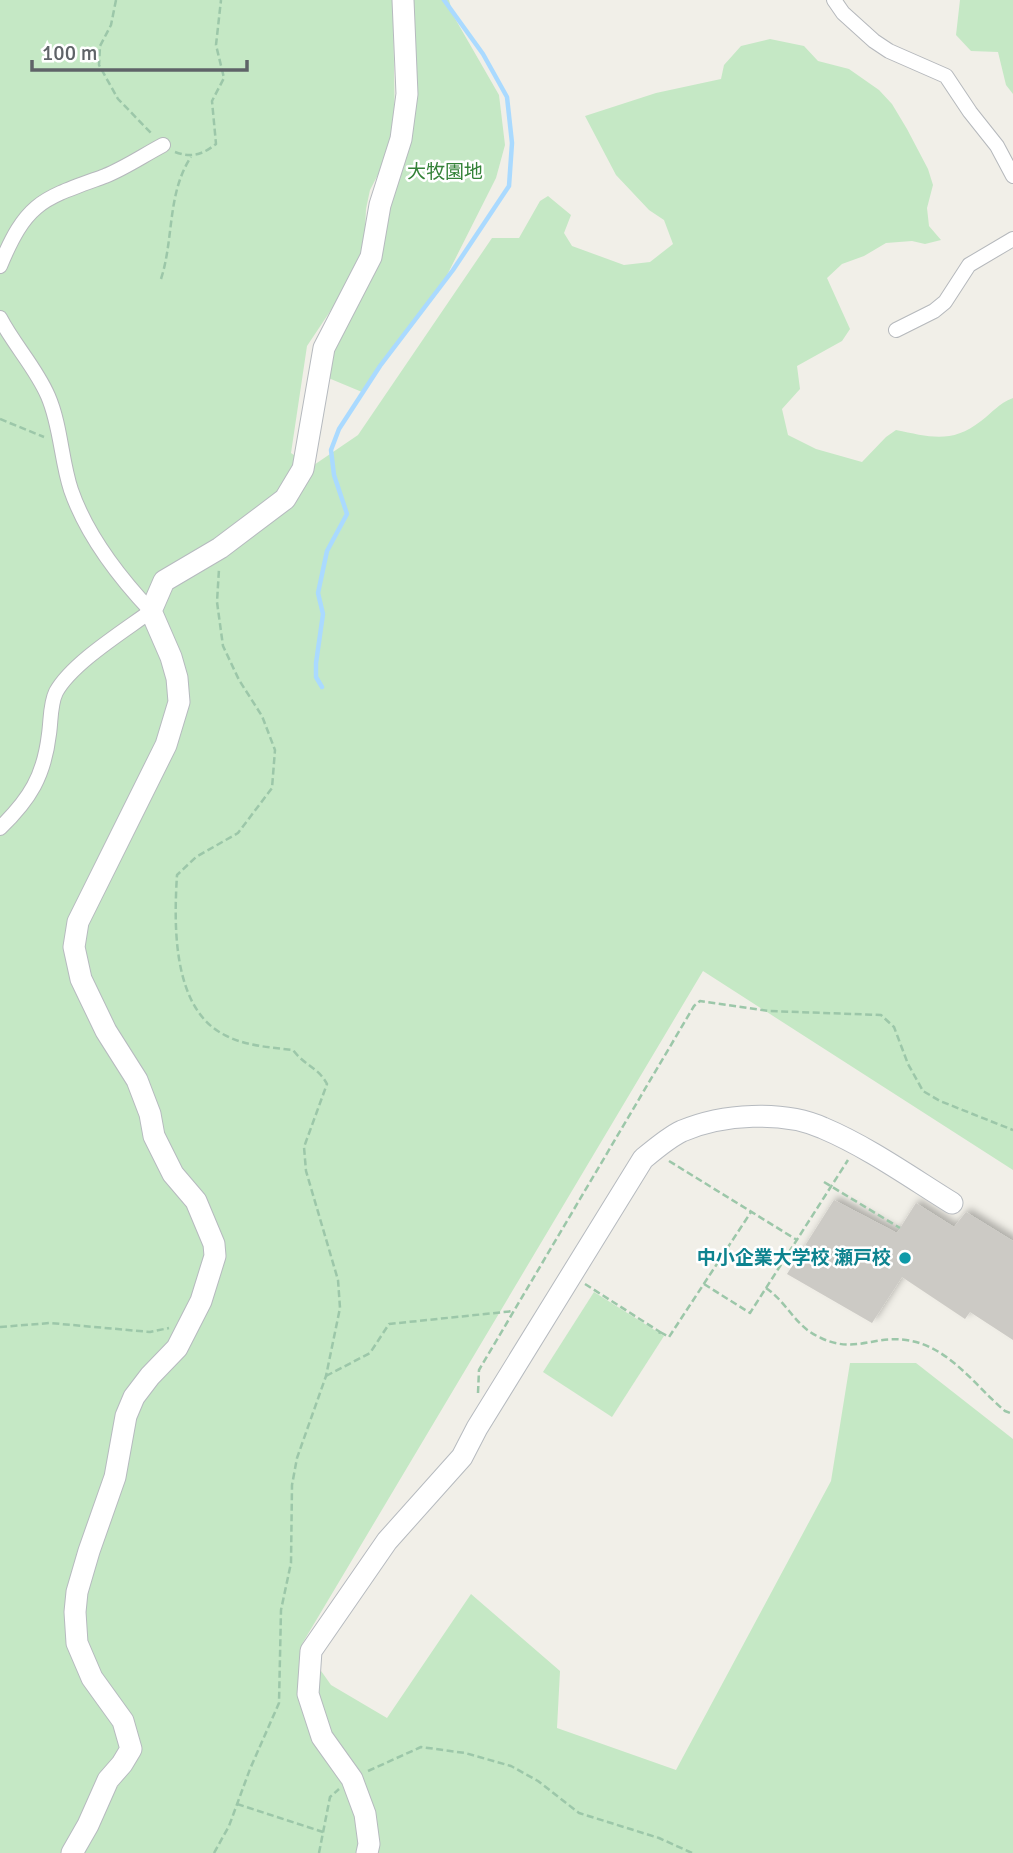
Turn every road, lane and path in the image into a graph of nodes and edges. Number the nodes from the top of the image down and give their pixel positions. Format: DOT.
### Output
graph roads {
  1 [pos="116,0"];
  2 [pos="221,0"];
  3 [pos="403,0"];
  4 [pos="834,0"];
  5 [pos="163,145"];
  6 [pos="191,157"];
  7 [pos="1013,176"];
  8 [pos="1013,239"];
  9 [pos="0,266"];
  10 [pos="161,279"];
  11 [pos="0,318"];
  12 [pos="896,330"];
  13 [pos="0,419"];
  14 [pos="60,443"];
  15 [pos="220,548"];
  16 [pos="151,611"];
  17 [pos="0,828"];
  18 [pos="857,1145"];
  19 [pos="652,1151"];
  20 [pos="824,1182"];
  21 [pos="831,1187"];
  22 [pos="952,1203"];
  23 [pos="751,1212"];
  24 [pos="900,1228"];
  25 [pos="729,1234"];
  26 [pos="734,1238"];
  27 [pos="797,1240"];
  28 [pos="713,1259"];
  29 [pos="718,1262"];
  30 [pos="572,1275"];
  31 [pos="704,1284"];
  32 [pos="766,1288"];
  33 [pos="685,1302"];
  34 [pos="690,1305"];
  35 [pos="514,1311"];
  36 [pos="189,1324"];
  37 [pos="0,1327"];
  38 [pos="326,1376"];
  39 [pos="1013,1414"];
  40 [pos="352,1779"];
  41 [pos="237,1804"];
  42 [pos="323,1832"];
  43 [pos="72,1853"];
  44 [pos="214,1853"];
  45 [pos="319,1853"];
  46 [pos="367,1853"];
  47 [pos="692,1853"];
  1 -- 5 [label="path"];
  2 -- 6 [label="path"];
  3 -- 15 [label="street"];
  4 -- 7 [label="street"];
  5 -- 6 [label="path"];
  5 -- 9 [label="street"];
  6 -- 10 [label="path"];
  8 -- 12 [label="street"];
  11 -- 14 [label="street"];
  13 -- 14 [label="path"];
  14 -- 16 [label="street"];
  15 -- 16 [label="street"];
  15 -- 38 [label="path"];
  16 -- 17 [label="street"];
  16 -- 36 [label="street"];
  18 -- 19 [label="street"];
  18 -- 21 [label="path"];
  18 -- 22 [label="street"];
  19 -- 23 [label="path"];
  19 -- 30 [label="street"];
  20 -- 21 [label="path"];
  21 -- 24 [label="path"];
  21 -- 27 [label="path"];
  23 -- 26 [label="path"];
  23 -- 27 [label="path"];
  25 -- 26 [label="path"];
  26 -- 29 [label="path"];
  27 -- 32 [label="path"];
  28 -- 29 [label="path"];
  29 -- 31 [label="path"];
  30 -- 34 [label="path"];
  30 -- 40 [label="street"];
  31 -- 32 [label="path"];
  31 -- 34 [label="path"];
  32 -- 39 [label="path"];
  33 -- 34 [label="path"];
  35 -- 38 [label="path"];
  36 -- 37 [label="path"];
  36 -- 43 [label="street"];
  38 -- 41 [label="path"];
  40 -- 42 [label="path"];
  40 -- 46 [label="street"];
  40 -- 47 [label="path"];
  41 -- 42 [label="path"];
  41 -- 44 [label="path"];
  42 -- 45 [label="path"];
}
